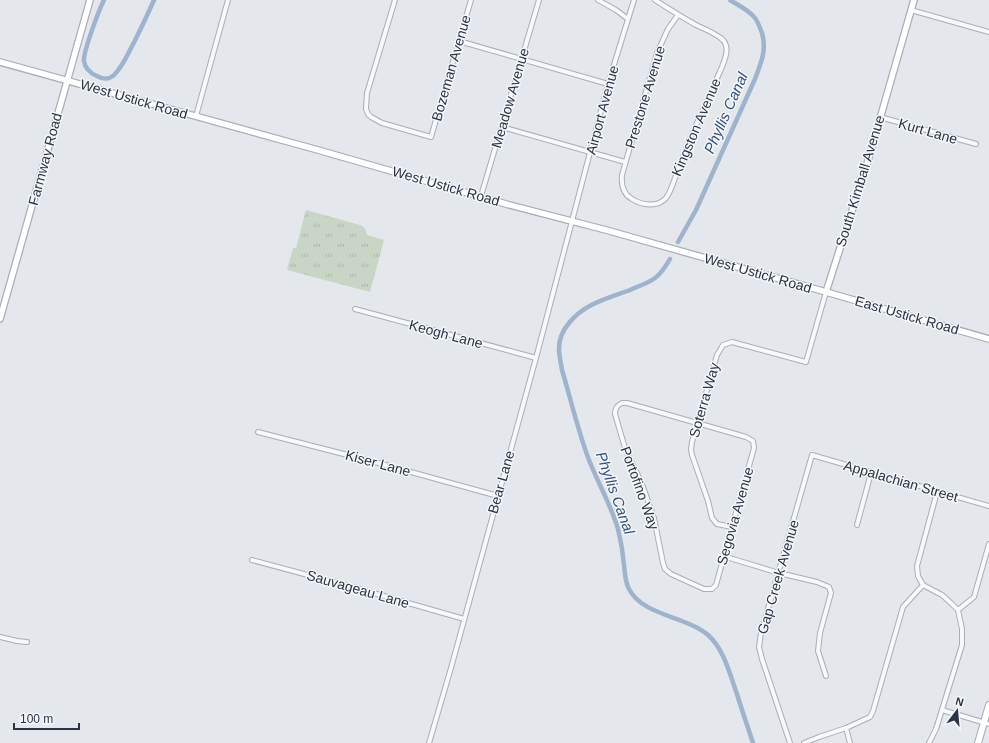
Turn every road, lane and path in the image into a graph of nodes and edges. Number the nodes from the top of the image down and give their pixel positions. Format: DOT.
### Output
graph roads {
  1 [pos="90,0"];
  2 [pos="228,0"];
  3 [pos="395,0"];
  4 [pos="471,0"];
  5 [pos="539,0"];
  6 [pos="598,0"];
  7 [pos="634,0"];
  8 [pos="655,0"];
  9 [pos="914,0"];
  10 [pos="910,10"];
  11 [pos="678,15"];
  12 [pos="628,19"];
  13 [pos="989,32"];
  14 [pos="459,41"];
  15 [pos="522,59"];
  16 [pos="0,62"];
  17 [pos="67,80"];
  18 [pos="608,84"];
  19 [pos="196,116"];
  20 [pos="880,117"];
  21 [pos="502,127"];
  22 [pos="976,144"];
  23 [pos="590,152"];
  24 [pos="625,162"];
  25 [pos="621,183"];
  26 [pos="482,196"];
  27 [pos="572,221"];
  28 [pos="826,292"];
  29 [pos="355,309"];
  30 [pos="0,319"];
  31 [pos="989,339"];
  32 [pos="536,358"];
  33 [pos="806,362"];
  34 [pos="697,423"];
  35 [pos="258,432"];
  36 [pos="812,455"];
  37 [pos="871,473"];
  38 [pos="937,492"];
  39 [pos="498,496"];
  40 [pos="989,506"];
  41 [pos="857,525"];
  42 [pos="732,528"];
  43 [pos="989,544"];
  44 [pos="723,556"];
  45 [pos="252,560"];
  46 [pos="984,562"];
  47 [pos="989,563"];
  48 [pos="779,573"];
  49 [pos="923,585"];
  50 [pos="712,589"];
  51 [pos="958,610"];
  52 [pos="464,620"];
  53 [pos="0,637"];
  54 [pos="27,642"];
  55 [pos="826,676"];
  56 [pos="989,705"];
  57 [pos="942,710"];
  58 [pos="986,724"];
  59 [pos="846,728"];
  60 [pos="429,743"];
  61 [pos="790,743"];
  62 [pos="804,743"];
  63 [pos="850,743"];
  64 [pos="929,743"];
  65 [pos="978,743"];
  1 -- 17 [label="main road, Farmway Road"];
  2 -- 19 [label="street"];
  3 -- 14 [label="street, Bozeman Avenue"];
  4 -- 14 [label="street, Bozeman Avenue"];
  5 -- 15 [label="street, Meadow Avenue"];
  6 -- 12 [label="street"];
  7 -- 12 [label="street, Airport Avenue"];
  8 -- 11 [label="street"];
  9 -- 10 [label="main road, South Kimball Avenue"];
  10 -- 13 [label="street"];
  10 -- 20 [label="main road, South Kimball Avenue"];
  11 -- 24 [label="street, Prestone Avenue"];
  11 -- 25 [label="street, Kingston Avenue"];
  12 -- 18 [label="street, Airport Avenue"];
  14 -- 15 [label="street"];
  15 -- 18 [label="street"];
  15 -- 21 [label="street, Meadow Avenue"];
  16 -- 17 [label="main road, West Ustick Road"];
  17 -- 19 [label="main road, West Ustick Road"];
  17 -- 30 [label="main road, Farmway Road"];
  18 -- 23 [label="street, Airport Avenue"];
  19 -- 26 [label="main road, West Ustick Road"];
  20 -- 22 [label="street, Kurt Lane"];
  20 -- 28 [label="main road, South Kimball Avenue"];
  21 -- 23 [label="street"];
  21 -- 26 [label="street, Meadow Avenue"];
  23 -- 24 [label="street"];
  23 -- 27 [label="street, Airport Avenue"];
  24 -- 25 [label="street, Prestone Avenue"];
  26 -- 27 [label="main road, West Ustick Road"];
  27 -- 28 [label="main road, West Ustick Road"];
  27 -- 32 [label="street, Bear Lane"];
  28 -- 31 [label="main road, East Ustick Road"];
  28 -- 33 [label="street, South Kimball Avenue"];
  29 -- 32 [label="street, Keogh Lane"];
  32 -- 39 [label="street, Bear Lane"];
  33 -- 34 [label="street, Soterra Way"];
  34 -- 42 [label="street, Soterra Way"];
  34 -- 42 [label="street, Segovia Avenue"];
  34 -- 50 [label="street, Portofino Way"];
  35 -- 39 [label="street, Kiser Lane"];
  36 -- 37 [label="street, Appalachian Street"];
  36 -- 48 [label="street, Gap Creek Avenue"];
  37 -- 38 [label="street, Appalachian Street"];
  37 -- 41 [label="street"];
  38 -- 40 [label="street, Appalachian Street"];
  38 -- 49 [label="street"];
  39 -- 52 [label="street, Bear Lane"];
  42 -- 44 [label="street, Segovia Avenue"];
  43 -- 46 [label="street"];
  44 -- 48 [label="street"];
  44 -- 50 [label="street, Segovia Avenue"];
  45 -- 52 [label="street, Sauvageau Lane"];
  46 -- 47 [label="street"];
  46 -- 51 [label="street"];
  48 -- 55 [label="street"];
  48 -- 61 [label="street, Gap Creek Avenue"];
  49 -- 51 [label="street"];
  49 -- 59 [label="street"];
  51 -- 57 [label="street"];
  52 -- 60 [label="street, Bear Lane"];
  53 -- 54 [label="street"];
  56 -- 58 [label="main road"];
  57 -- 58 [label="street"];
  57 -- 64 [label="street"];
  58 -- 65 [label="main road"];
  59 -- 62 [label="street"];
  59 -- 63 [label="street"];
}
